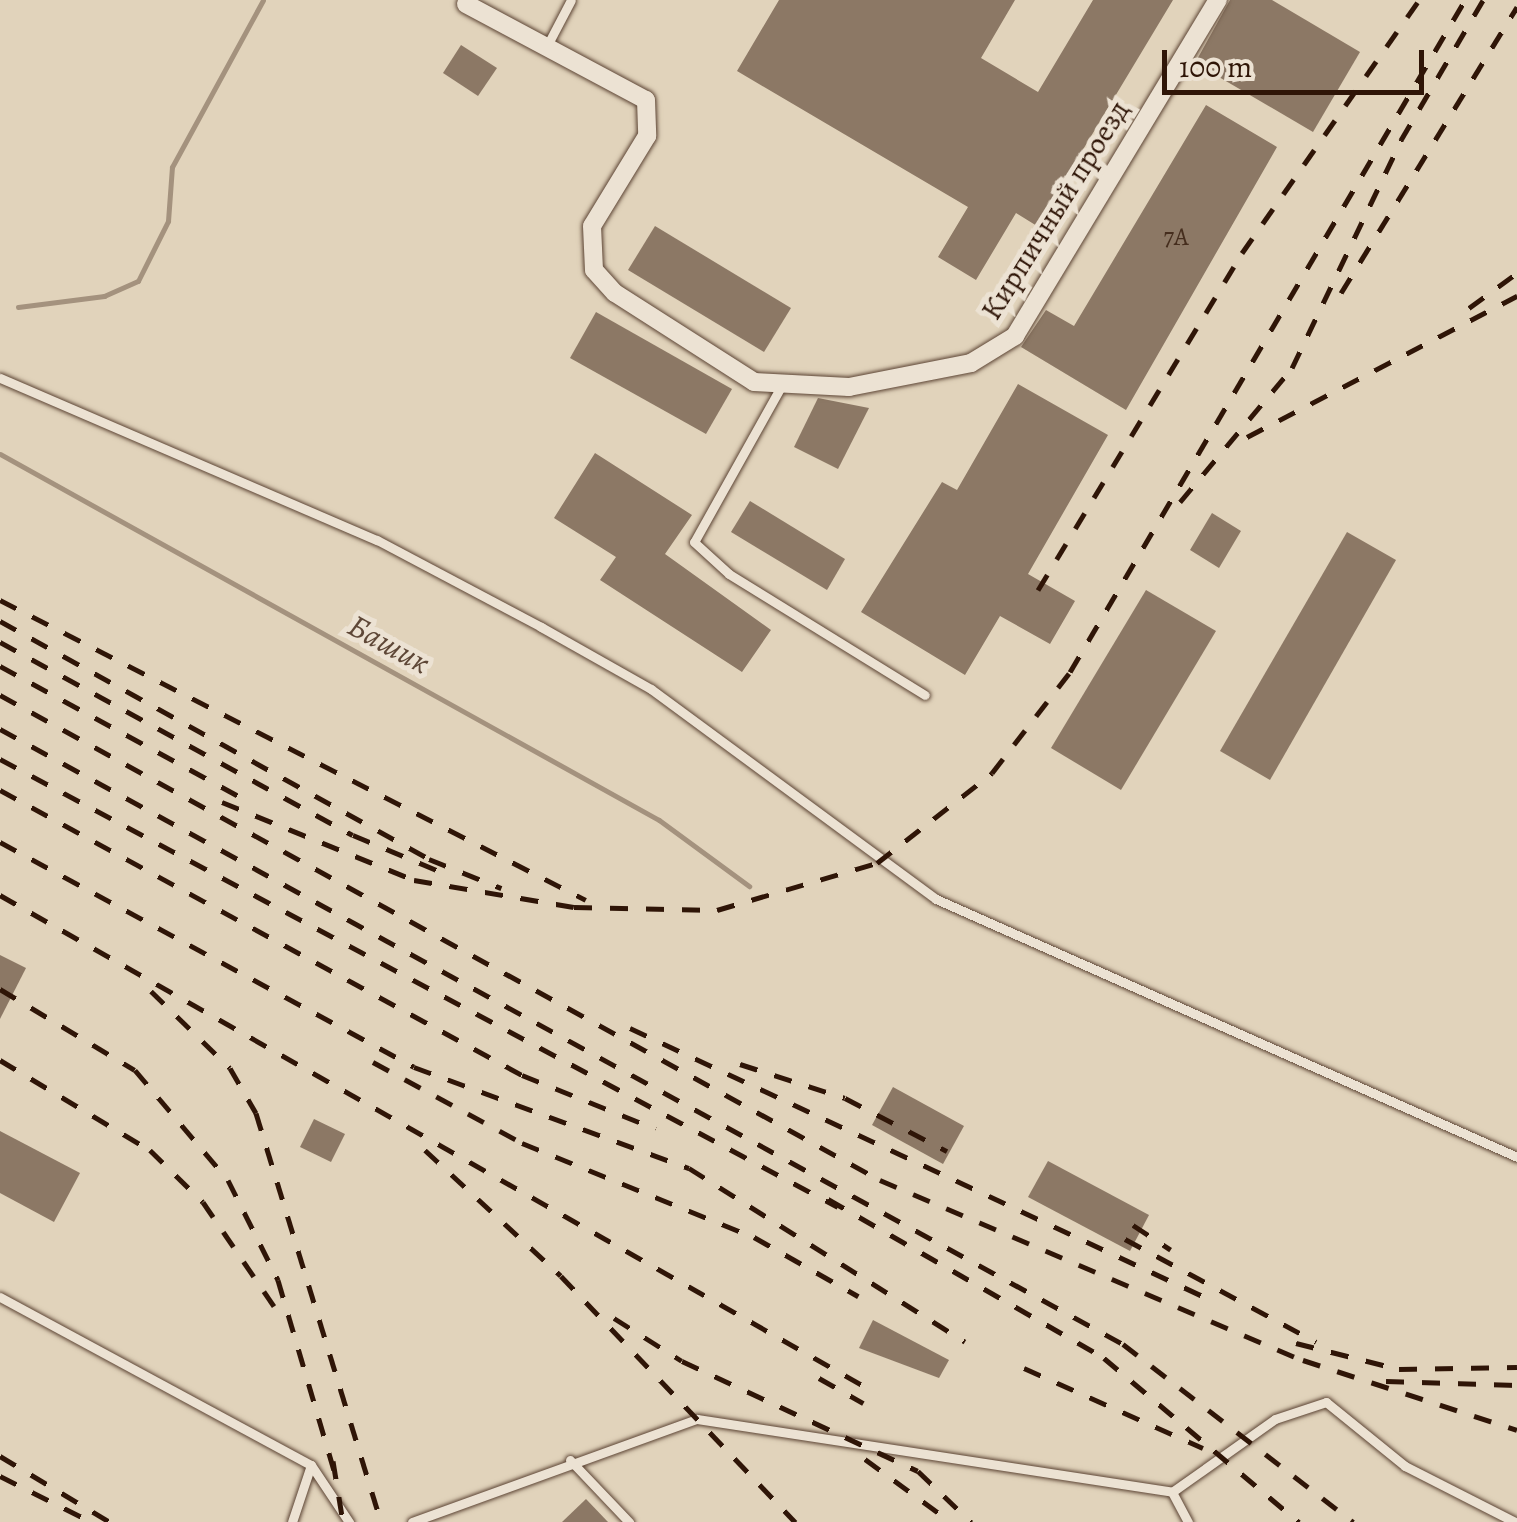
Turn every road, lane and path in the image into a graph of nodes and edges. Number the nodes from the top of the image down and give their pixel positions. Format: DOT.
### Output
graph roads {
  1 [pos="570,0"];
  2 [pos="1218,0"];
  3 [pos="466,4"];
  4 [pos="549,42"];
  5 [pos="0,378"];
  6 [pos="784,380"];
  7 [pos="925,695"];
  8 [pos="1517,1158"];
  9 [pos="0,1297"];
  10 [pos="570,1460"];
  11 [pos="311,1464"];
  12 [pos="1172,1492"];
  13 [pos="292,1522"];
  14 [pos="349,1522"];
  15 [pos="412,1522"];
  16 [pos="629,1522"];
  17 [pos="1188,1522"];
  18 [pos="1516,1522"];
  1 -- 4 [label="lane"];
  2 -- 6 [label="street, Кирпичный проезд"];
  3 -- 4 [label="street, Кирпичный проезд"];
  4 -- 6 [label="street, Кирпичный проезд"];
  5 -- 8 [label="lane"];
  6 -- 7 [label="lane"];
  9 -- 11 [label="lane"];
  10 -- 12 [label="lane"];
  10 -- 15 [label="lane"];
  10 -- 16 [label="lane"];
  11 -- 13 [label="lane"];
  11 -- 14 [label="lane"];
  12 -- 17 [label="lane"];
  12 -- 18 [label="lane"];
}
